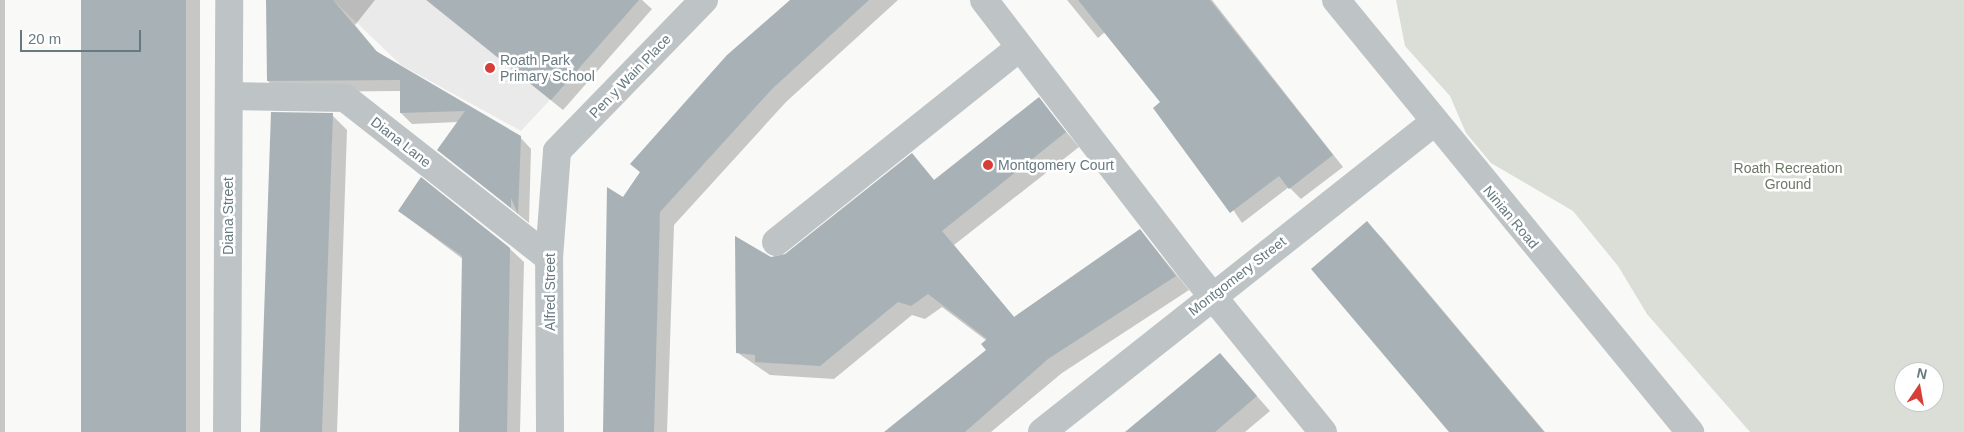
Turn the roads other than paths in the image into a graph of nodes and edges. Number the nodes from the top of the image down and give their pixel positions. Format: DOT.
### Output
graph roads {
  1 [pos="229,0"];
  2 [pos="704,0"];
  3 [pos="984,0"];
  4 [pos="1336,0"];
  5 [pos="1020,47"];
  6 [pos="229,96"];
  7 [pos="1433,124"];
  8 [pos="557,151"];
  9 [pos="776,242"];
  10 [pos="549,258"];
  11 [pos="1212,295"];
  12 [pos="227,432"];
  13 [pos="550,432"];
  14 [pos="1042,432"];
  15 [pos="1323,432"];
  16 [pos="1690,432"];
  1 -- 6 [label="street, Diana Street"];
  2 -- 8 [label="street, Pen y Wain Place"];
  3 -- 5 [label="street"];
  4 -- 7 [label="street, Ninian Road"];
  5 -- 9 [label="street"];
  5 -- 11 [label="street"];
  6 -- 10 [label="street, Diana Lane"];
  6 -- 12 [label="street, Diana Street"];
  7 -- 11 [label="street, Montgomery Street"];
  7 -- 16 [label="street, Ninian Road"];
  8 -- 10 [label="street, Alfred Street"];
  10 -- 13 [label="street, Alfred Street"];
  11 -- 14 [label="street, Montgomery Street"];
  11 -- 15 [label="street"];
}
